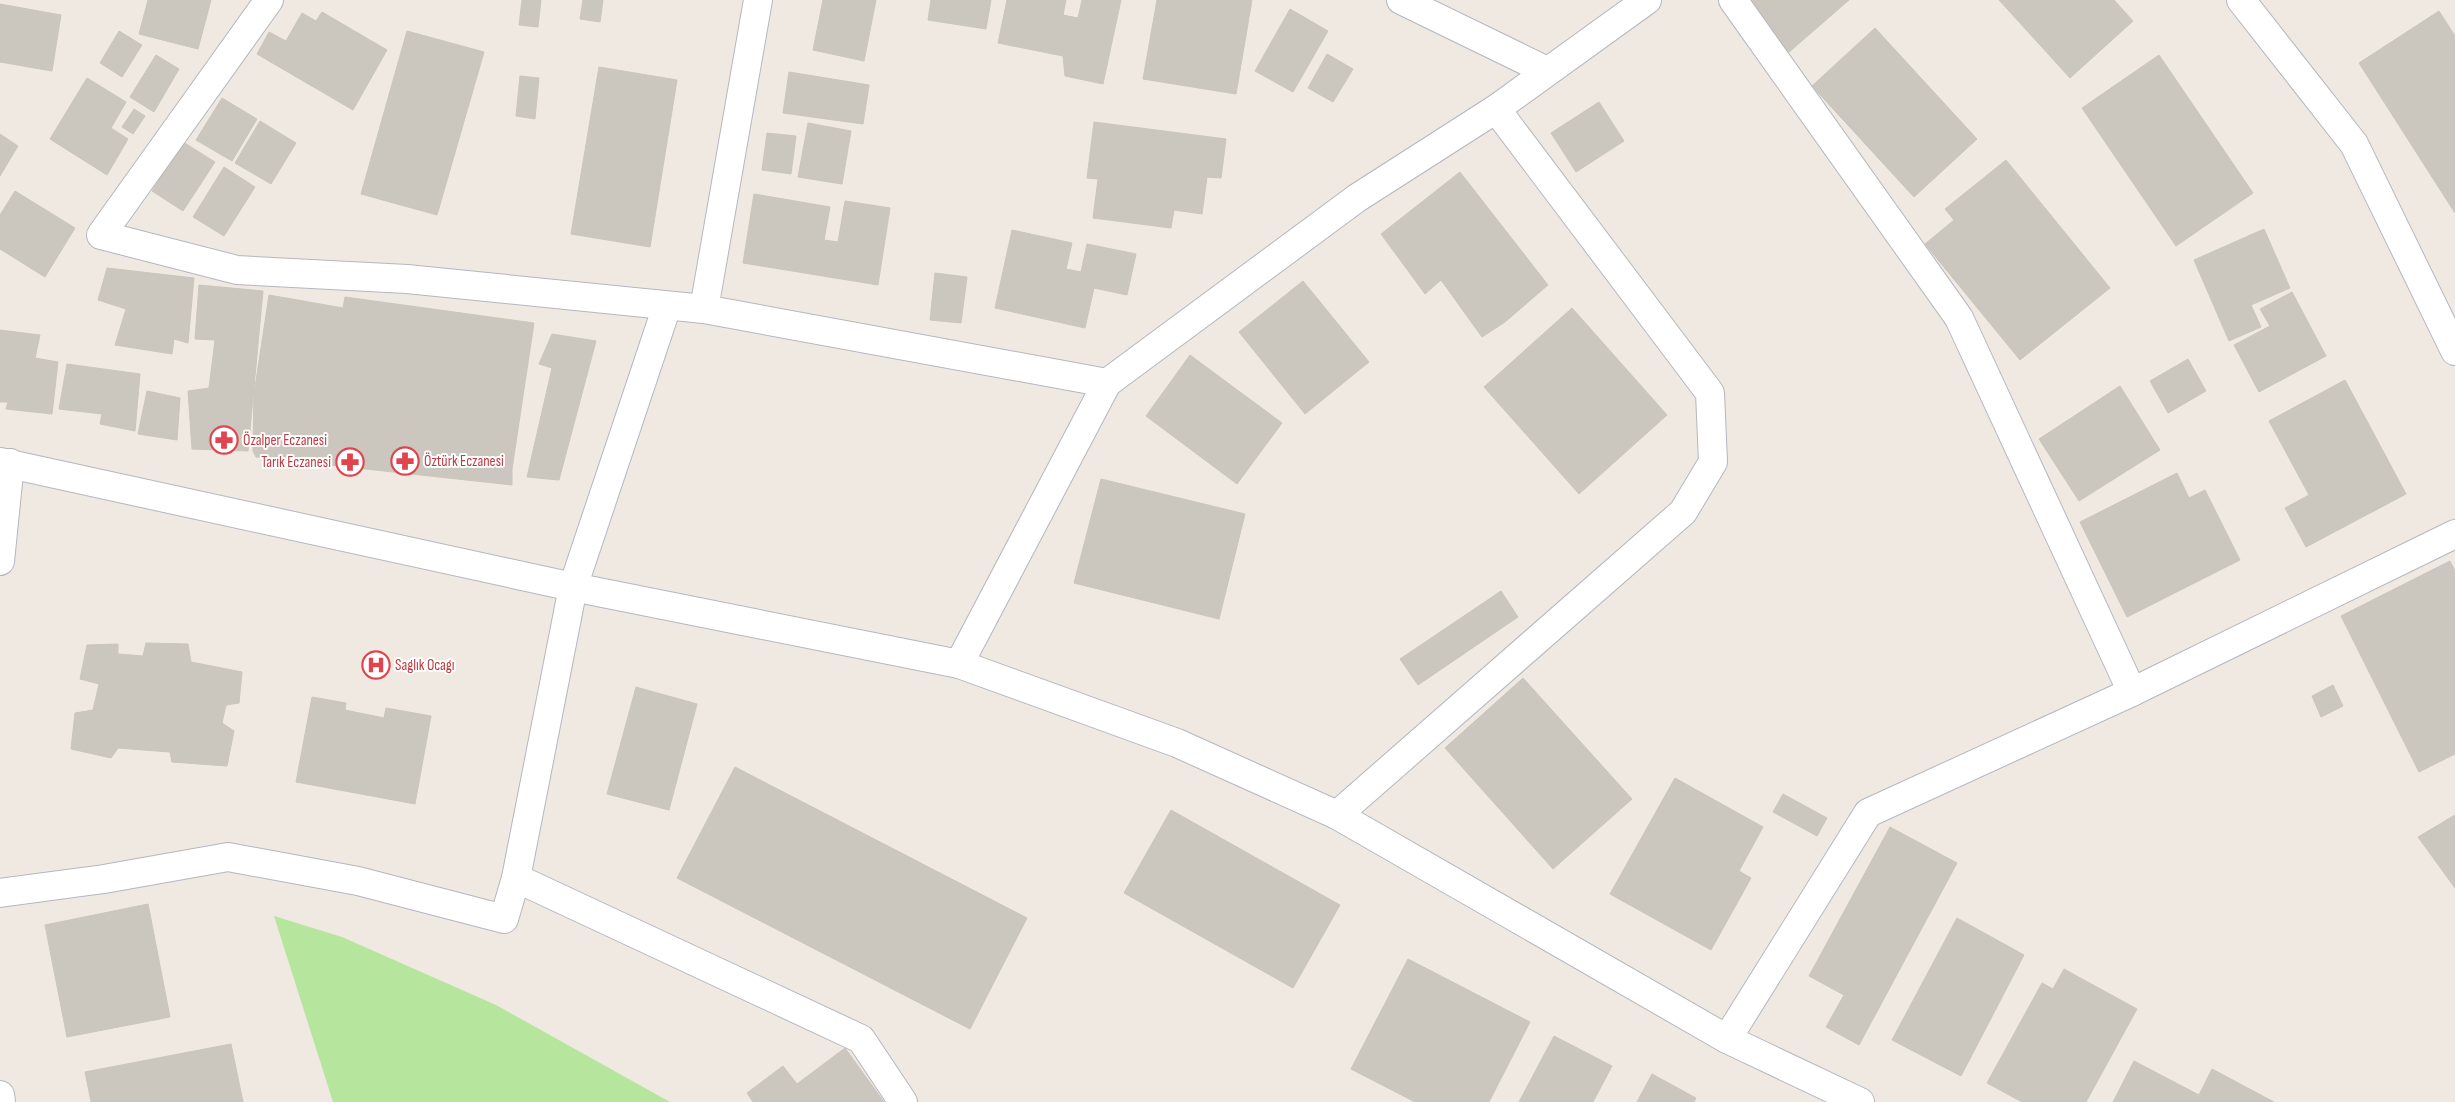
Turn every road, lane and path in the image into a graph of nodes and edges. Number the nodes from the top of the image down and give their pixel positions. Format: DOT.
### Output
graph roads {
  1 [pos="269,0"];
  2 [pos="758,0"];
  3 [pos="1401,0"];
  4 [pos="1647,0"];
  5 [pos="1733,0"];
  6 [pos="2241,0"];
  7 [pos="1546,72"];
  8 [pos="1496,108"];
  9 [pos="667,306"];
  10 [pos="704,309"];
  11 [pos="2455,351"];
  12 [pos="1107,383"];
  13 [pos="5,463"];
  14 [pos="2455,534"];
  15 [pos="0,561"];
  16 [pos="573,587"];
  17 [pos="959,664"];
  18 [pos="2132,692"];
  19 [pos="1336,815"];
  20 [pos="516,878"];
  21 [pos="0,893"];
  22 [pos="1727,1039"];
  23 [pos="0,1095"];
  24 [pos="1,1102"];
  25 [pos="904,1102"];
  26 [pos="1860,1102"];
  1 -- 9 [label="street"];
  2 -- 10 [label="street"];
  3 -- 7 [label="street"];
  4 -- 7 [label="street"];
  5 -- 18 [label="street"];
  6 -- 11 [label="street"];
  7 -- 8 [label="street"];
  8 -- 12 [label="street"];
  8 -- 19 [label="street"];
  9 -- 10 [label="street"];
  9 -- 16 [label="street"];
  10 -- 12 [label="street"];
  12 -- 17 [label="street"];
  13 -- 15 [label="street"];
  13 -- 16 [label="street"];
  14 -- 18 [label="street"];
  16 -- 17 [label="street"];
  16 -- 20 [label="street"];
  17 -- 19 [label="street"];
  18 -- 22 [label="street"];
  19 -- 22 [label="street"];
  20 -- 21 [label="street"];
  20 -- 25 [label="street"];
  22 -- 26 [label="street"];
  23 -- 24 [label="street"];
}
